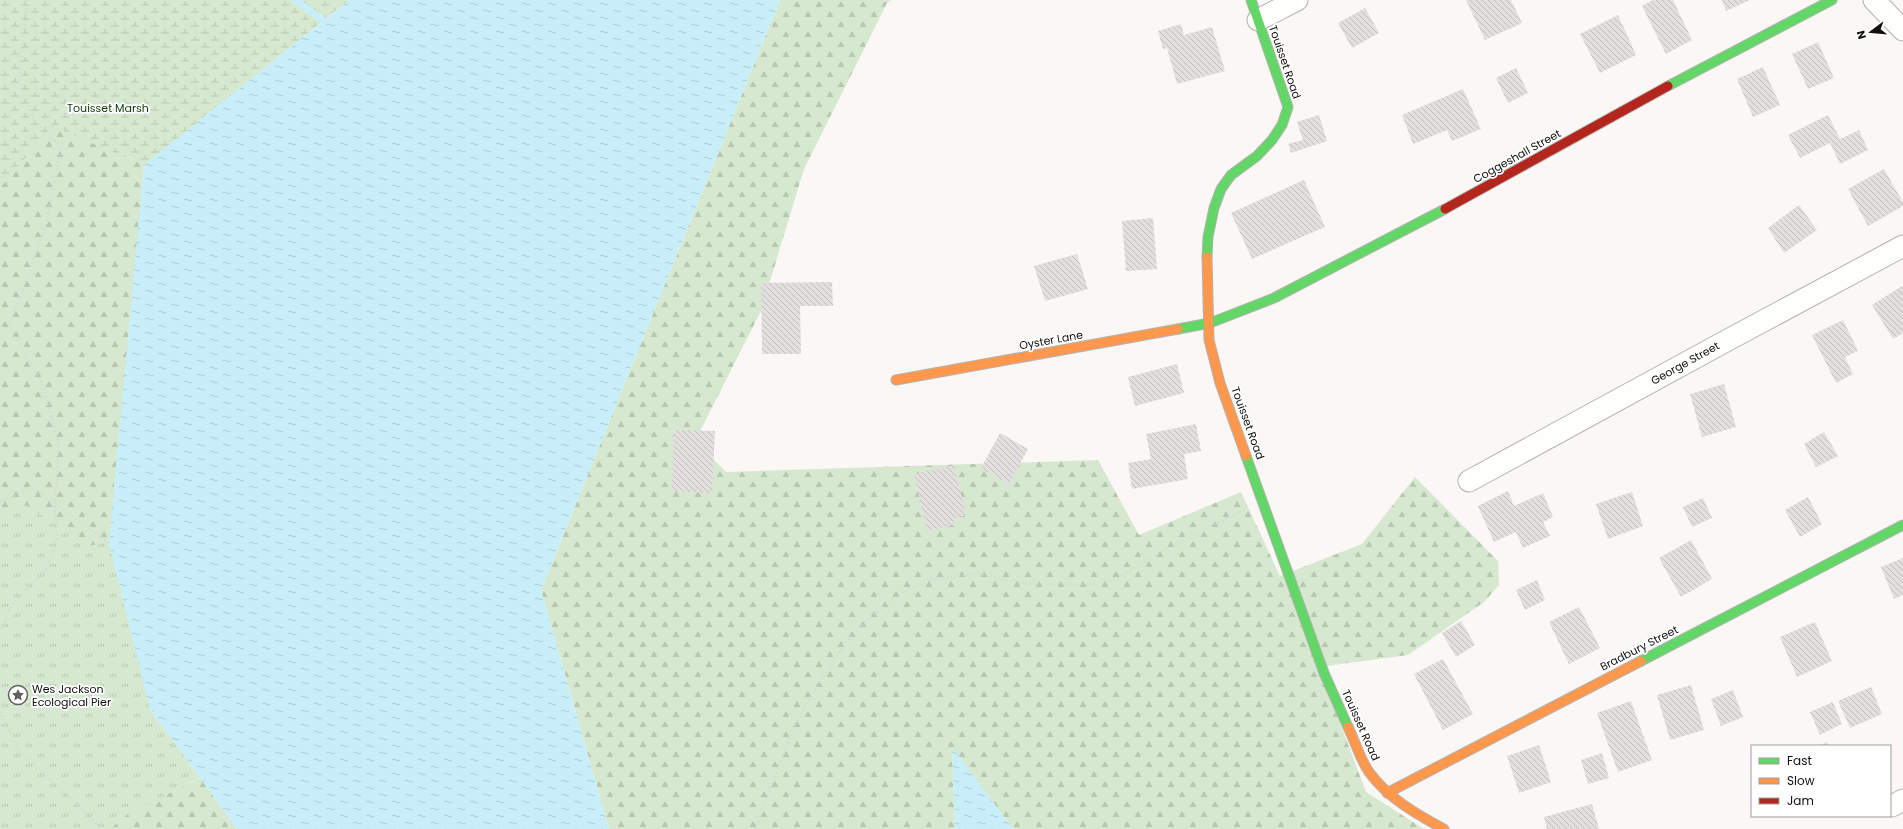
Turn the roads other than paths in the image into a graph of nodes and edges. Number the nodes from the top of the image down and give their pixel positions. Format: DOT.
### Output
graph roads {
  1 [pos="1251,0"];
  2 [pos="1297,0"];
  3 [pos="1832,0"];
  4 [pos="1874,0"];
  5 [pos="1258,20"];
  6 [pos="1903,30"];
  7 [pos="1903,246"];
  8 [pos="1210,323"];
  9 [pos="896,380"];
  10 [pos="1469,481"];
  11 [pos="1903,525"];
  12 [pos="1387,793"];
  13 [pos="1444,829"];
  1 -- 5 [label="street, Touisset Road"];
  2 -- 5 [label="street"];
  3 -- 8 [label="street, Coggeshall Street"];
  4 -- 6 [label="street"];
  5 -- 8 [label="street, Touisset Road"];
  7 -- 10 [label="street, George Street"];
  8 -- 9 [label="street, Oyster Lane"];
  8 -- 12 [label="street, Touisset Road"];
  11 -- 12 [label="street, Bradbury Street"];
  12 -- 13 [label="street, Touisset Road"];
}
